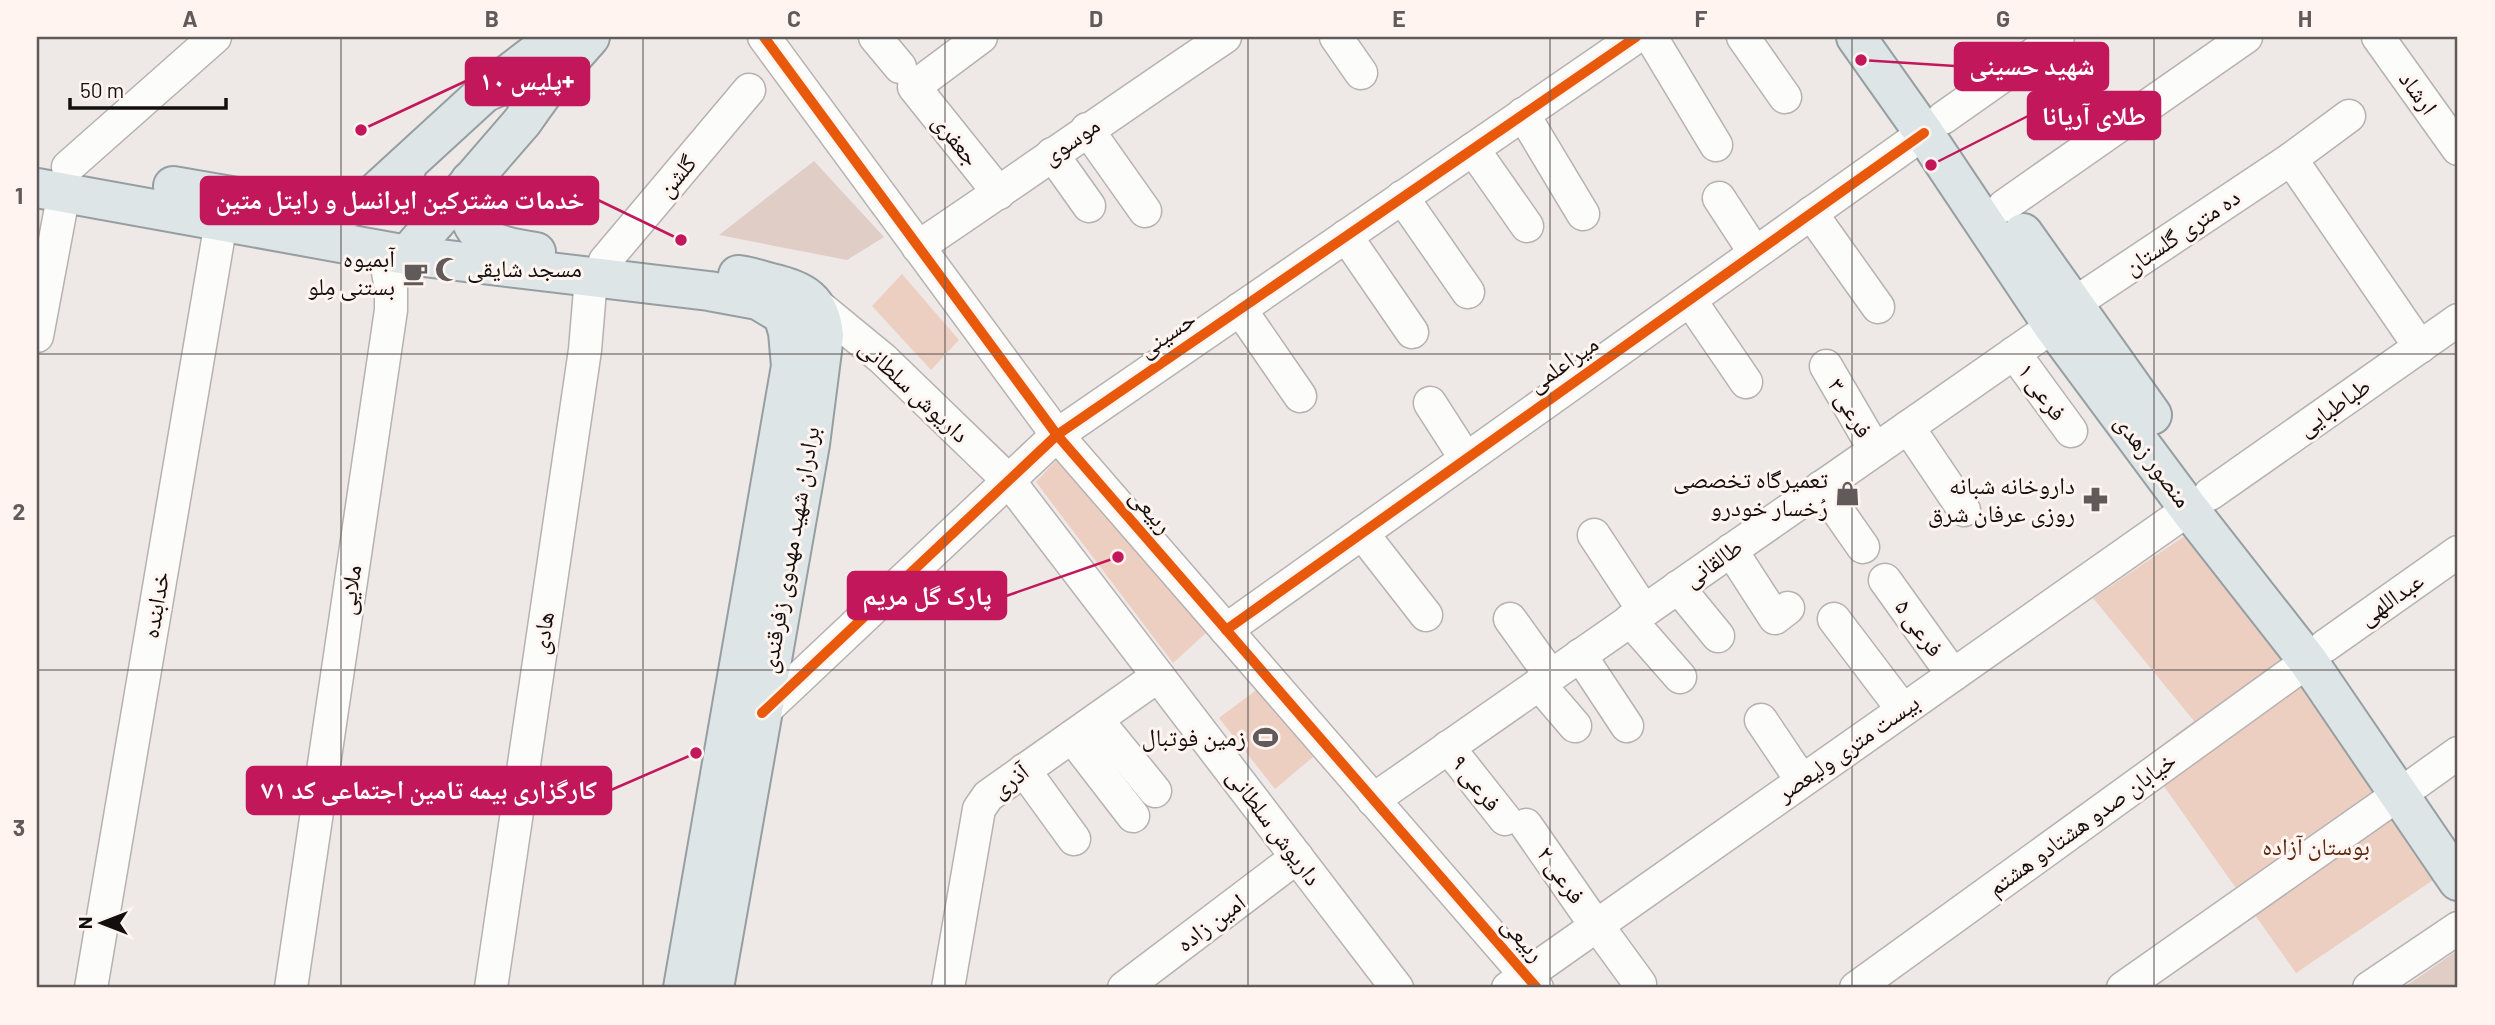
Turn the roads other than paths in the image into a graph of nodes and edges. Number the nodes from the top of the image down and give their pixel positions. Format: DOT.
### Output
graph roads {
  1 [pos="215,37"];
  2 [pos="553,37"];
  3 [pos="590,37"];
  4 [pos="875,37"];
  5 [pos="981,37"];
  6 [pos="1225,37"];
  7 [pos="1336,37"];
  8 [pos="1636,37"];
  9 [pos="1651,37"];
  10 [pos="1743,37"];
  11 [pos="1856,37"];
  12 [pos="1884,37"];
  13 [pos="2058,37"];
  14 [pos="2246,37"];
  15 [pos="2378,37"];
  16 [pos="775,41"];
  17 [pos="1362,73"];
  18 [pos="907,77"];
  19 [pos="749,90"];
  20 [pos="484,93"];
  21 [pos="1785,97"];
  22 [pos="1523,114"];
  23 [pos="2349,116"];
  24 [pos="522,122"];
  25 [pos="1933,126"];
  26 [pos="1087,129"];
  27 [pos="1716,145"];
  28 [pos="1472,149"];
  29 [pos="2458,149"];
  30 [pos="1052,154"];
  31 [pos="2291,159"];
  32 [pos="407,163"];
  33 [pos="52,177"];
  34 [pos="464,188"];
  35 [pos="376,192"];
  36 [pos="999,193"];
  37 [pos="1402,197"];
  38 [pos="1719,198"];
  39 [pos="1089,206"];
  40 [pos="2004,206"];
  41 [pos="223,209"];
  42 [pos="1145,211"];
  43 [pos="1811,213"];
  44 [pos="1583,214"];
  45 [pos="1527,226"];
  46 [pos="1346,236"];
  47 [pos="918,247"];
  48 [pos="396,253"];
  49 [pos="1755,253"];
  50 [pos="597,269"];
  51 [pos="710,282"];
  52 [pos="1468,292"];
  53 [pos="809,298"];
  54 [pos="1690,300"];
  55 [pos="1878,307"];
  56 [pos="1240,309"];
  57 [pos="2063,315"];
  58 [pos="2458,320"];
  59 [pos="1412,332"];
  60 [pos="37,336"];
  61 [pos="2420,347"];
  62 [pos="2014,353"];
  63 [pos="1826,366"];
  64 [pos="1746,382"];
  65 [pos="1300,396"];
  66 [pos="1430,403"];
  67 [pos="1908,427"];
  68 [pos="2071,430"];
  69 [pos="1057,435"];
  70 [pos="1875,450"];
  71 [pos="1466,459"];
  72 [pos="1009,481"];
  73 [pos="1821,487"];
  74 [pos="2199,502"];
  75 [pos="1964,510"];
  76 [pos="1362,533"];
  77 [pos="1594,535"];
  78 [pos="1863,547"];
  79 [pos="1731,550"];
  80 [pos="2458,552"];
  81 [pos="1885,580"];
  82 [pos="1678,587"];
  83 [pos="1788,608"];
  84 [pos="1426,615"];
  85 [pos="1637,616"];
  86 [pos="1510,619"];
  87 [pos="1834,619"];
  88 [pos="1226,630"];
  89 [pos="1718,635"];
  90 [pos="2316,653"];
  91 [pos="1580,655"];
  92 [pos="1953,675"];
  93 [pos="1158,676"];
  94 [pos="1680,677"];
  95 [pos="1545,680"];
  96 [pos="1902,710"];
  97 [pos="762,713"];
  98 [pos="1761,720"];
  99 [pos="1575,726"];
  100 [pos="1627,726"];
  101 [pos="1084,729"];
  102 [pos="725,735"];
  103 [pos="1448,747"];
  104 [pos="2458,753"];
  105 [pos="1024,770"];
  106 [pos="1802,781"];
  107 [pos="2407,789"];
  108 [pos="1155,791"];
  109 [pos="1373,800"];
  110 [pos="1133,816"];
  111 [pos="1515,822"];
  112 [pos="1074,839"];
  113 [pos="2458,845"];
  114 [pos="1297,857"];
  115 [pos="2458,881"];
  116 [pos="1597,925"];
  117 [pos="2458,928"];
  118 [pos="1524,984"];
  119 [pos="1640,984"];
  120 [pos="91,988"];
  121 [pos="291,988"];
  122 [pos="491,988"];
  123 [pos="683,988"];
  124 [pos="714,988"];
  125 [pos="948,988"];
  126 [pos="1124,988"];
  127 [pos="1397,988"];
  128 [pos="1856,988"];
  129 [pos="2123,988"];
  130 [pos="2369,988"];
  1 -- 33 [label="street"];
  2 -- 20 [label="main road"];
  3 -- 24 [label="main road"];
  4 -- 18 [label="street, جعفری"];
  5 -- 18 [label="street"];
  6 -- 26 [label="street, موسوی"];
  7 -- 17 [label="street"];
  8 -- 22 [label="street, حسینی"];
  9 -- 27 [label="street"];
  10 -- 21 [label="street"];
  11 -- 25 [label="main road, منصور زهدی"];
  12 -- 25 [label="main road, منصور زهدی"];
  13 -- 25 [label="street, میراعلمی"];
  14 -- 40 [label="street"];
  15 -- 29 [label="street, ارشاد"];
  16 -- 47 [label="street, ربیعی"];
  18 -- 36 [label="street, جعفری"];
  19 -- 50 [label="street, گلشن"];
  20 -- 24 [label="main road"];
  20 -- 32 [label="main road"];
  22 -- 28 [label="street, حسینی"];
  22 -- 44 [label="street"];
  23 -- 31 [label="street, ده متری گلستان"];
  24 -- 34 [label="main road"];
  25 -- 40 [label="main road, منصور زهدی"];
  25 -- 43 [label="street, میراعلمی"];
  25 -- 57 [label="main road, منصور زهدی"];
  26 -- 30 [label="street, موسوی"];
  26 -- 42 [label="street"];
  28 -- 37 [label="street, حسینی"];
  28 -- 45 [label="street"];
  30 -- 36 [label="street, موسوی"];
  30 -- 39 [label="street"];
  31 -- 57 [label="street, ده متری گلستان"];
  31 -- 61 [label="street"];
  32 -- 34 [label="main road"];
  32 -- 35 [label="main road"];
  33 -- 41 [label="main road"];
  33 -- 60 [label="street"];
  34 -- 48 [label="main road"];
  34 -- 50 [label="main road"];
  35 -- 41 [label="main road"];
  35 -- 48 [label="main road, ملایی"];
  36 -- 47 [label="street, موسوی"];
  37 -- 46 [label="street, حسینی"];
  37 -- 52 [label="street"];
  38 -- 49 [label="street"];
  40 -- 57 [label="main road, منصور زهدی"];
  41 -- 48 [label="main road"];
  41 -- 120 [label="street, خدابنده"];
  43 -- 49 [label="street, میراعلمی"];
  43 -- 55 [label="street"];
  46 -- 56 [label="street, حسینی"];
  46 -- 59 [label="street"];
  47 -- 69 [label="street, ربیعی"];
  48 -- 50 [label="main road"];
  48 -- 121 [label="street, ملایی"];
  49 -- 54 [label="street, میراعلمی"];
  50 -- 51 [label="main road"];
  50 -- 122 [label="street, هادی"];
  51 -- 53 [label="main road"];
  51 -- 102 [label="main road, برادران شهید مهدوی زفرقندی"];
  53 -- 72 [label="street, داریوش سلطانی"];
  53 -- 97 [label="main road, برادران شهید مهدوی زفرقندی"];
  54 -- 64 [label="street"];
  54 -- 71 [label="street, میراعلمی"];
  56 -- 65 [label="street"];
  56 -- 69 [label="street, حسینی"];
  57 -- 62 [label="street, طالقانی"];
  57 -- 74 [label="main road, منصور زهدی"];
  58 -- 61 [label="street, طباطبایی"];
  61 -- 74 [label="street, طباطبایی"];
  62 -- 67 [label="street, طالقانی"];
  62 -- 68 [label="street, فرعی ۱"];
  63 -- 70 [label="street, فرعی ۳"];
  66 -- 71 [label="street"];
  67 -- 70 [label="street, طالقانی"];
  67 -- 75 [label="street"];
  69 -- 72 [label="street, حسینی"];
  69 -- 88 [label="street, ربیعی"];
  70 -- 73 [label="street, طالقانی"];
  71 -- 76 [label="street, میراعلمی"];
  72 -- 93 [label="street, داریوش سلطانی"];
  72 -- 97 [label="street, حسینی"];
  73 -- 78 [label="street"];
  73 -- 79 [label="street, طالقانی"];
  74 -- 90 [label="main road, منصور زهدی"];
  74 -- 92 [label="street, بیست متری ولیعصر"];
  76 -- 84 [label="street"];
  76 -- 88 [label="street, میراعلمی"];
  77 -- 85 [label="street"];
  79 -- 82 [label="street, طالقانی"];
  79 -- 83 [label="street"];
  80 -- 90 [label="street, عبداللهی"];
  81 -- 92 [label="street, فرعی ۵"];
  82 -- 85 [label="street, طالقانی"];
  82 -- 89 [label="street"];
  85 -- 91 [label="street, طالقانی"];
  85 -- 94 [label="street"];
  86 -- 95 [label="street"];
  87 -- 96 [label="street"];
  88 -- 109 [label="street, ربیعی"];
  90 -- 107 [label="main road, منصور زهدی"];
  90 -- 128 [label="street, خیابان صدو هشتادو هشتم"];
  91 -- 95 [label="street, طالقانی"];
  91 -- 100 [label="street"];
  92 -- 96 [label="street, بیست متری ولیعصر"];
  93 -- 101 [label="street, آذری"];
  93 -- 114 [label="street, داریوش سلطانی"];
  95 -- 99 [label="street"];
  95 -- 103 [label="street, طالقانی"];
  96 -- 106 [label="street, بیست متری ولیعصر"];
  97 -- 102 [label="main road"];
  97 -- 124 [label="main road, برادران شهید مهدوی زفرقندی"];
  98 -- 106 [label="street"];
  101 -- 105 [label="street, آذری"];
  101 -- 108 [label="street"];
  101 -- 110 [label="street"];
  102 -- 123 [label="main road, برادران شهید مهدوی زفرقندی"];
  103 -- 109 [label="street, طالقانی"];
  103 -- 111 [label="street, فرعی ۹"];
  104 -- 107 [label="street"];
  105 -- 112 [label="street"];
  105 -- 125 [label="street, آذری"];
  106 -- 116 [label="street, بیست متری ولیعصر"];
  107 -- 113 [label="main road, منصور زهدی"];
  107 -- 115 [label="main road, منصور زهدی"];
  107 -- 129 [label="street"];
  109 -- 118 [label="street, ربیعی"];
  111 -- 116 [label="street, فرعی ۲"];
  114 -- 126 [label="street, امین زاده"];
  114 -- 127 [label="street, داریوش سلطانی"];
  116 -- 118 [label="street, بیست متری ولیعصر"];
  116 -- 119 [label="street"];
  117 -- 130 [label="street"];
}
